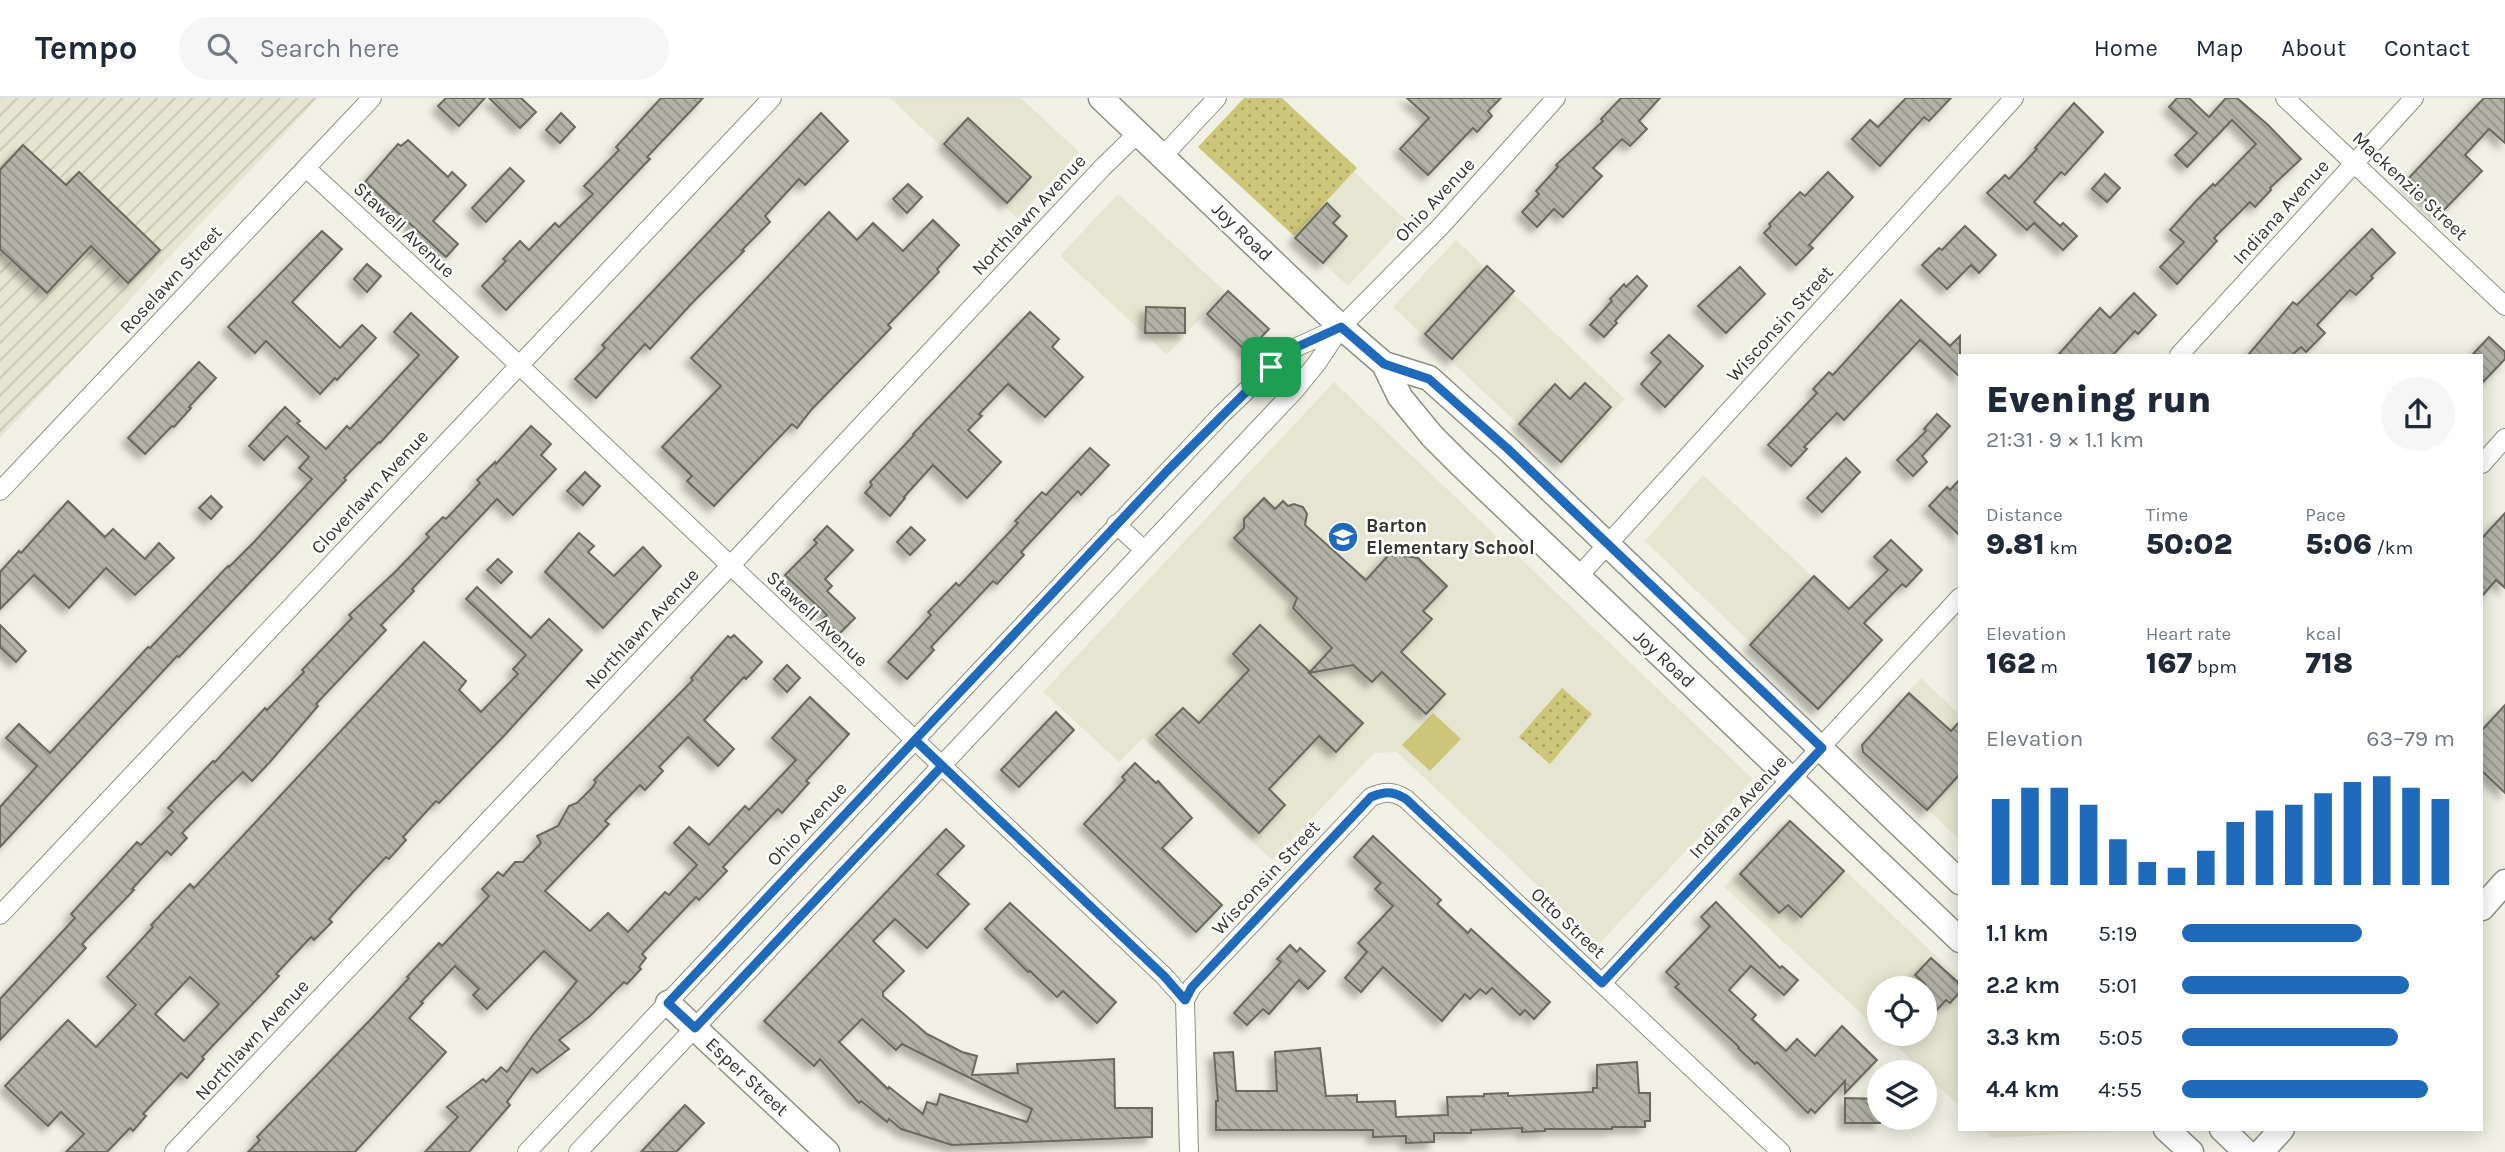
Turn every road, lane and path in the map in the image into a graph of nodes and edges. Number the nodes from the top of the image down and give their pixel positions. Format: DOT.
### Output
graph roads {
  1 [pos="372,98"];
  2 [pos="772,98"];
  3 [pos="1101,98"];
  4 [pos="1217,98"];
  5 [pos="1556,98"];
  6 [pos="2014,98"];
  7 [pos="2285,98"];
  8 [pos="2414,98"];
  9 [pos="1138,133"];
  10 [pos="1163,156"];
  11 [pos="2354,163"];
  12 [pos="306,168"];
  13 [pos="2505,306"];
  14 [pos="1341,327"];
  15 [pos="2180,354"];
  16 [pos="1384,364"];
  17 [pos="519,365"];
  18 [pos="2505,438"];
  19 [pos="2483,463"];
  20 [pos="0,491"];
  21 [pos="1116,524"];
  22 [pos="1607,545"];
  23 [pos="1144,550"];
  24 [pos="730,566"];
  25 [pos="1577,578"];
  26 [pos="1958,599"];
  27 [pos="915,740"];
  28 [pos="1822,748"];
  29 [pos="942,766"];
  30 [pos="1792,780"];
  31 [pos="1384,792"];
  32 [pos="1958,880"];
  33 [pos="2505,882"];
  34 [pos="2483,907"];
  35 [pos="0,915"];
  36 [pos="1958,938"];
  37 [pos="1602,983"];
  38 [pos="1185,1000"];
  39 [pos="668,1003"];
  40 [pos="695,1028"];
  41 [pos="2168,1131"];
  42 [pos="2224,1131"];
  43 [pos="2281,1131"];
  44 [pos="174,1152"];
  45 [pos="527,1152"];
  46 [pos="578,1152"];
  47 [pos="827,1152"];
  48 [pos="1189,1152"];
  49 [pos="1781,1152"];
  50 [pos="2191,1152"];
  51 [pos="2246,1152"];
  52 [pos="2262,1152"];
  1 -- 12 [label="street, Roselawn Street"];
  2 -- 17 [label="street, Cloverlawn Avenue"];
  3 -- 9 [label="street, Joy Road"];
  4 -- 10 [label="street"];
  5 -- 14 [label="street, Ohio Avenue"];
  6 -- 22 [label="street, Wisconsin Street"];
  7 -- 11 [label="street, Mackenzie Street"];
  8 -- 11 [label="street, Indiana Avenue"];
  9 -- 10 [label="street, Joy Road"];
  9 -- 24 [label="street, Northlawn Avenue"];
  10 -- 14 [label="street, Joy Road"];
  11 -- 13 [label="street, Mackenzie Street"];
  11 -- 15 [label="street, Indiana Avenue"];
  12 -- 17 [label="street, Stawell Avenue"];
  12 -- 20 [label="street, Roselawn Street"];
  14 -- 16 [label="street, Joy Road"];
  14 -- 21 [label="street, Ohio Avenue"];
  14 -- 23 [label="street, Ohio Avenue"];
  16 -- 22 [label="street, Joy Road"];
  16 -- 25 [label="street, Joy Road"];
  17 -- 24 [label="street, Stawell Avenue"];
  17 -- 35 [label="street, Cloverlawn Avenue"];
  18 -- 19 [label="street"];
  21 -- 23 [label="street"];
  21 -- 27 [label="street, Ohio Avenue"];
  22 -- 25 [label="street, Wisconsin Street"];
  22 -- 28 [label="street, Joy Road"];
  23 -- 29 [label="street, Ohio Avenue"];
  24 -- 27 [label="street, Stawell Avenue"];
  24 -- 44 [label="street, Northlawn Avenue"];
  25 -- 30 [label="street, Joy Road"];
  26 -- 28 [label="street, Indiana Avenue"];
  27 -- 29 [label="street, Stawell Avenue"];
  27 -- 39 [label="street, Ohio Avenue"];
  28 -- 30 [label="street, Indiana Avenue"];
  28 -- 32 [label="street, Joy Road"];
  29 -- 38 [label="street, Stawell Avenue"];
  29 -- 40 [label="street, Ohio Avenue"];
  30 -- 36 [label="street, Joy Road"];
  30 -- 37 [label="street, Indiana Avenue"];
  31 -- 37 [label="street, Otto Street"];
  31 -- 38 [label="street, Wisconsin Street"];
  33 -- 34 [label="street"];
  37 -- 49 [label="street, Otto Street"];
  38 -- 48 [label="street"];
  39 -- 40 [label="street, Esper Street"];
  39 -- 45 [label="street, Ohio Avenue"];
  40 -- 46 [label="street, Ohio Avenue"];
  40 -- 47 [label="street, Esper Street"];
  41 -- 50 [label="street"];
  42 -- 51 [label="street"];
  43 -- 52 [label="street"];
}
